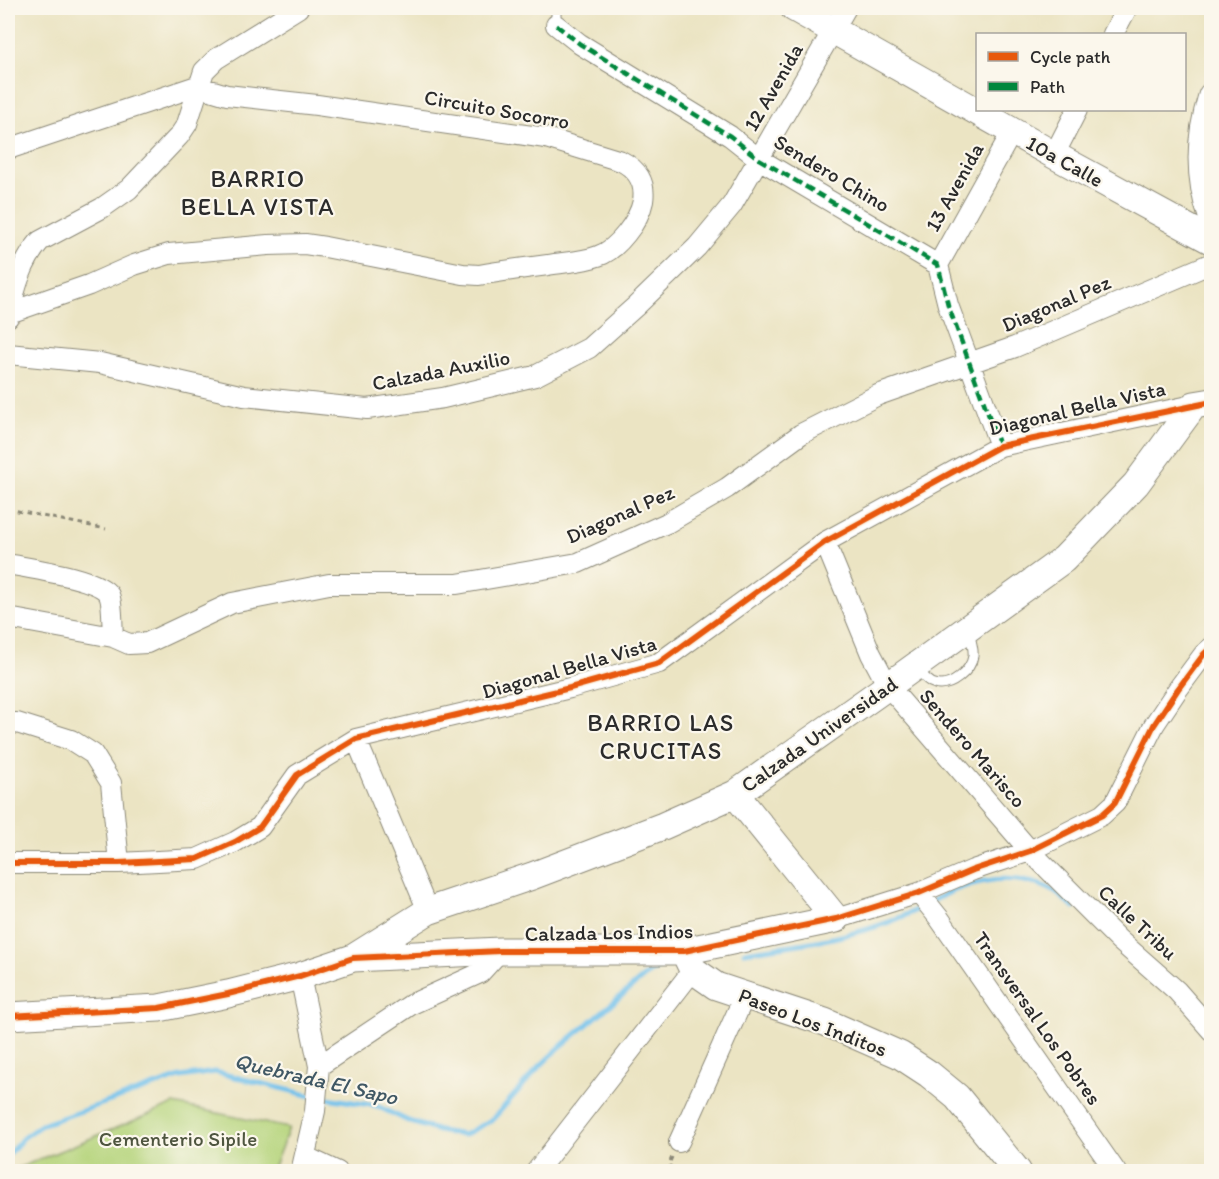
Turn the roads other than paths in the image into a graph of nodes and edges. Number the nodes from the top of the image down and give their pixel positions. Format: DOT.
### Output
graph roads {
  1 [pos="298,8"];
  2 [pos="794,8"];
  3 [pos="1127,8"];
  4 [pos="556,16"];
  5 [pos="840,19"];
  6 [pos="1114,33"];
  7 [pos="197,86"];
  8 [pos="1212,96"];
  9 [pos="976,108"];
  10 [pos="980,111"];
  11 [pos="1076,111"];
  12 [pos="1012,132"];
  13 [pos="8,149"];
  14 [pos="1054,156"];
  15 [pos="759,159"];
  16 [pos="1212,216"];
  17 [pos="1212,241"];
  18 [pos="1212,263"];
  19 [pos="938,265"];
  20 [pos="8,315"];
  21 [pos="8,354"];
  22 [pos="968,363"];
  23 [pos="1203,403"];
  24 [pos="1000,446"];
  25 [pos="825,542"];
  26 [pos="8,564"];
  27 [pos="8,618"];
  28 [pos="113,637"];
  29 [pos="1212,648"];
  30 [pos="888,686"];
  31 [pos="8,723"];
  32 [pos="356,739"];
  33 [pos="735,794"];
  34 [pos="1030,851"];
  35 [pos="8,863"];
  36 [pos="119,863"];
  37 [pos="922,897"];
  38 [pos="428,911"];
  39 [pos="836,919"];
  40 [pos="500,951"];
  41 [pos="353,958"];
  42 [pos="688,960"];
  43 [pos="300,976"];
  44 [pos="745,995"];
  45 [pos="8,1016"];
  46 [pos="1212,1031"];
  47 [pos="319,1066"];
  48 [pos="679,1142"];
  49 [pos="303,1164"];
  50 [pos="1009,1169"];
  51 [pos="338,1172"];
  52 [pos="536,1172"];
  53 [pos="1116,1172"];
  1 -- 7 [label="street"];
  2 -- 5 [label="street, 10a Calle"];
  3 -- 6 [label="street"];
  4 -- 15 [label="street, Sendero Chino"];
  5 -- 9 [label="street, 10a Calle"];
  5 -- 15 [label="street, 12 Avenida"];
  7 -- 13 [label="street"];
  7 -- 20 [label="street, Circuito Socorro"];
  7 -- 20 [label="street, Circuito Socorro"];
  8 -- 16 [label="street"];
  10 -- 12 [label="street, 10a Calle"];
  11 -- 14 [label="street"];
  12 -- 14 [label="street, 10a Calle"];
  12 -- 19 [label="street, 13 Avenida"];
  14 -- 17 [label="street, 10a Calle"];
  15 -- 19 [label="street, Sendero Chino"];
  15 -- 21 [label="street, Calzada Auxilio"];
  18 -- 22 [label="street, Diagonal Pez"];
  19 -- 22 [label="street"];
  22 -- 24 [label="street"];
  22 -- 28 [label="street, Diagonal Pez"];
  23 -- 24 [label="street, Diagonal Bella Vista"];
  23 -- 30 [label="street, Calzada Universidad"];
  24 -- 25 [label="street, Diagonal Bella Vista"];
  25 -- 30 [label="street, Sendero Marisco"];
  25 -- 32 [label="street, Diagonal Bella Vista"];
  26 -- 28 [label="street"];
  27 -- 28 [label="street, Diagonal Pez"];
  29 -- 34 [label="street, Calzada Los Indios"];
  30 -- 33 [label="street, Calzada Universidad"];
  30 -- 34 [label="street, Sendero Marisco"];
  31 -- 36 [label="street"];
  32 -- 36 [label="street, Diagonal Bella Vista"];
  32 -- 38 [label="street"];
  33 -- 38 [label="street, Calzada Universidad"];
  33 -- 39 [label="street"];
  34 -- 37 [label="street, Calzada Los Indios"];
  34 -- 46 [label="street, Calle Tribu"];
  35 -- 36 [label="street, Diagonal Bella Vista"];
  37 -- 39 [label="street, Calzada Los Indios"];
  37 -- 53 [label="street, Transversal Los Pobres"];
  38 -- 41 [label="street, Calzada Universidad"];
  39 -- 42 [label="street, Calzada Los Indios"];
  40 -- 41 [label="street, Calzada Los Indios"];
  40 -- 42 [label="street, Calzada Los Indios"];
  40 -- 47 [label="street"];
  41 -- 43 [label="street, Calzada Los Indios"];
  42 -- 44 [label="street, Paseo Los Inditos"];
  42 -- 52 [label="street"];
  43 -- 45 [label="street, Calzada Los Indios"];
  43 -- 47 [label="street"];
  44 -- 48 [label="street"];
  44 -- 50 [label="street, Paseo Los Inditos"];
  47 -- 49 [label="street"];
  49 -- 51 [label="street"];
}
